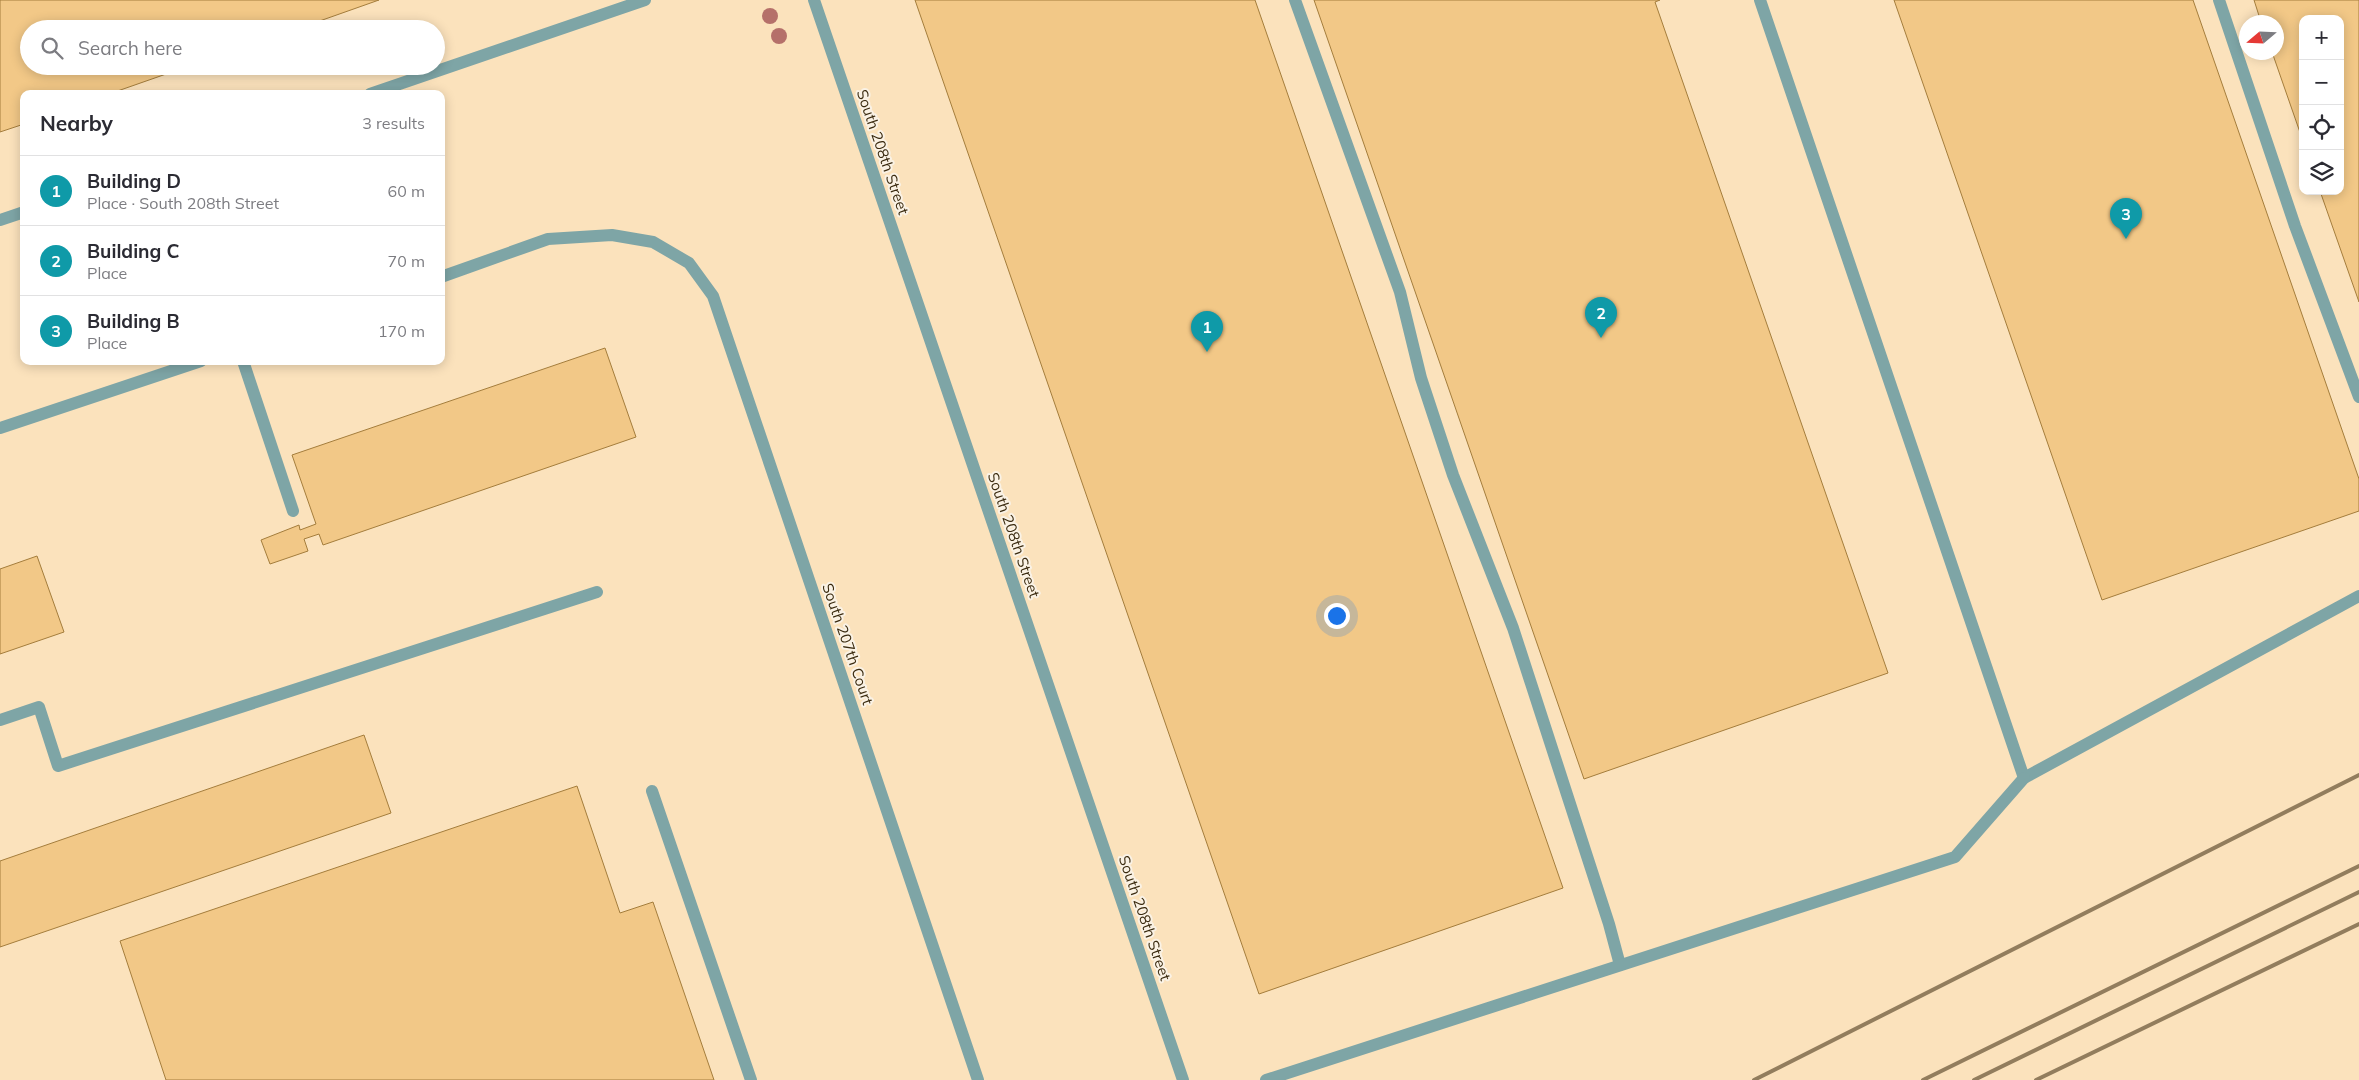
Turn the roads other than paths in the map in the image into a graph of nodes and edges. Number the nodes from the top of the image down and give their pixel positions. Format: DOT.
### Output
graph roads {
  1 [pos="645,0"];
  2 [pos="814,0"];
  3 [pos="1295,0"];
  4 [pos="1760,0"];
  5 [pos="2219,0"];
  6 [pos="445,68"];
  7 [pos="426,75"];
  8 [pos="382,90"];
  9 [pos="20,213"];
  10 [pos="0,220"];
  11 [pos="445,275"];
  12 [pos="189,365"];
  13 [pos="244,365"];
  14 [pos="2359,397"];
  15 [pos="0,428"];
  16 [pos="292,511"];
  17 [pos="597,592"];
  18 [pos="2359,596"];
  19 [pos="0,720"];
  20 [pos="2024,778"];
  21 [pos="652,791"];
  22 [pos="1620,965"];
  23 [pos="750,1080"];
  24 [pos="978,1080"];
  25 [pos="1184,1080"];
  26 [pos="1266,1080"];
  1 -- 6 [label="street"];
  2 -- 25 [label="street, South 208th Street"];
  3 -- 22 [label="street"];
  4 -- 20 [label="street"];
  5 -- 14 [label="street"];
  7 -- 8 [label="street"];
  9 -- 10 [label="street"];
  11 -- 24 [label="street, South 207th Court"];
  12 -- 15 [label="street"];
  13 -- 16 [label="street"];
  17 -- 19 [label="street"];
  18 -- 20 [label="street"];
  20 -- 22 [label="street"];
  21 -- 23 [label="street"];
  22 -- 26 [label="street"];
}
